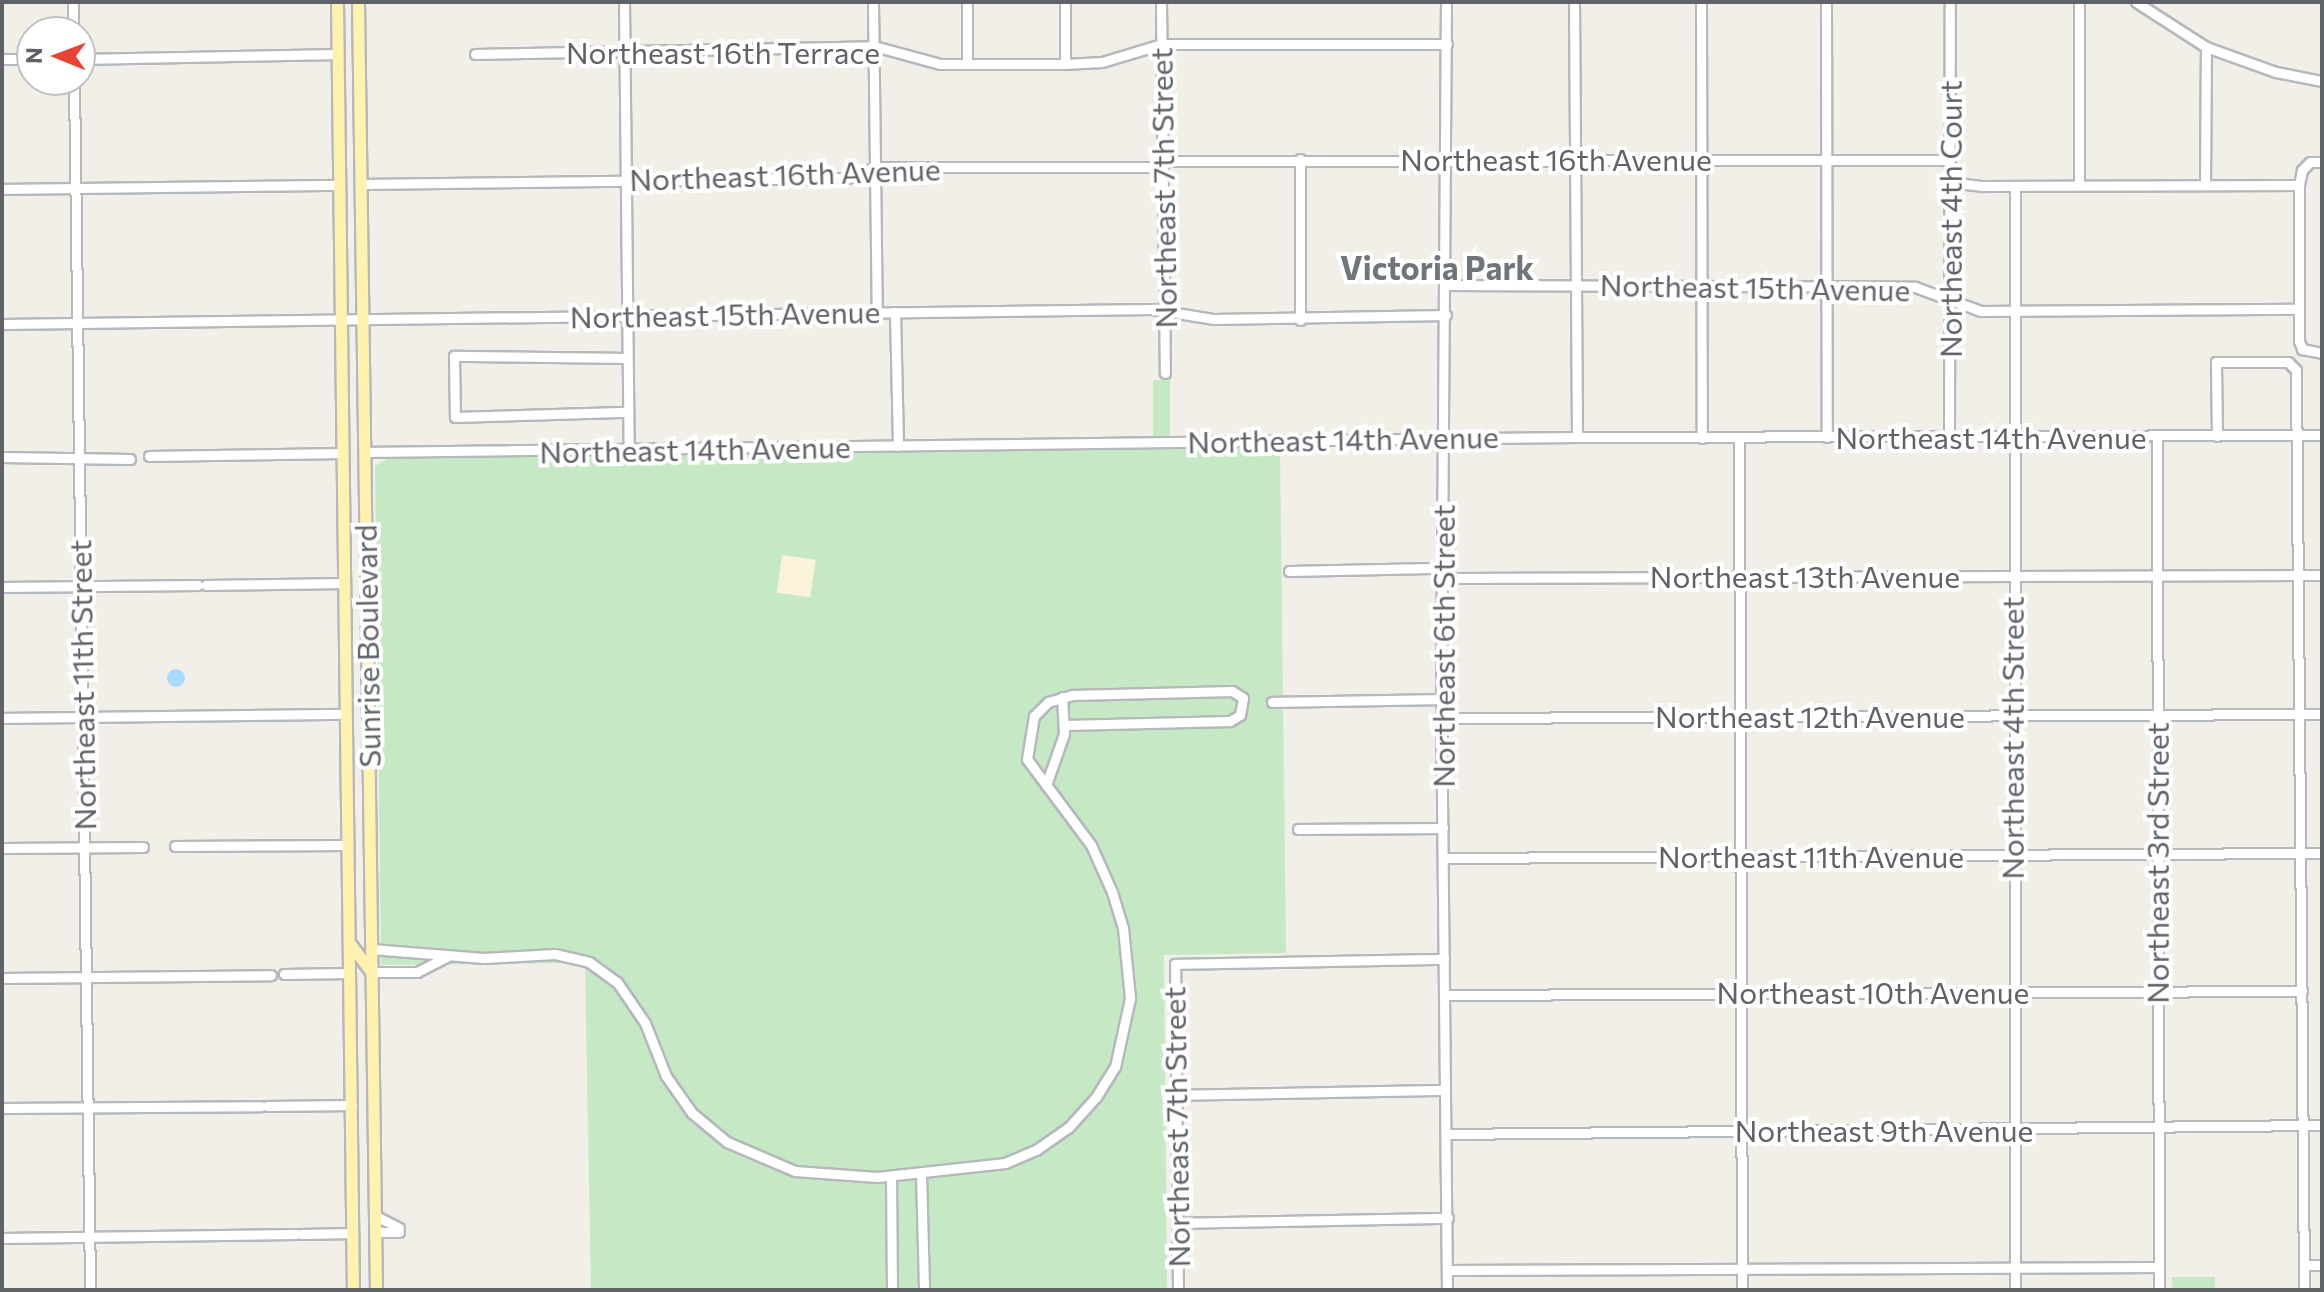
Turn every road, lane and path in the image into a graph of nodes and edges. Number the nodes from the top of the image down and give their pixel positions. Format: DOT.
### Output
graph roads {
  1 [pos="337,2"];
  2 [pos="358,2"];
  3 [pos="624,2"];
  4 [pos="873,2"];
  5 [pos="967,2"];
  6 [pos="1065,2"];
  7 [pos="1161,2"];
  8 [pos="1446,2"];
  9 [pos="1574,2"];
  10 [pos="1701,2"];
  11 [pos="1826,2"];
  12 [pos="1950,2"];
  13 [pos="2079,2"];
  14 [pos="2136,2"];
  15 [pos="337,31"];
  16 [pos="1162,44"];
  17 [pos="1447,44"];
  18 [pos="874,46"];
  19 [pos="2206,47"];
  20 [pos="624,52"];
  21 [pos="338,54"];
  22 [pos="359,54"];
  23 [pos="475,54"];
  24 [pos="96,59"];
  25 [pos="967,64"];
  26 [pos="1065,64"];
  27 [pos="2322,81"];
  28 [pos="74,96"];
  29 [pos="1300,159"];
  30 [pos="1447,159"];
  31 [pos="1574,159"];
  32 [pos="1702,159"];
  33 [pos="1825,159"];
  34 [pos="1949,160"];
  35 [pos="2322,162"];
  36 [pos="1162,164"];
  37 [pos="875,167"];
  38 [pos="626,182"];
  39 [pos="1949,182"];
  40 [pos="361,184"];
  41 [pos="340,185"];
  42 [pos="2079,185"];
  43 [pos="2205,185"];
  44 [pos="2299,185"];
  45 [pos="2015,186"];
  46 [pos="75,188"];
  47 [pos="2,189"];
  48 [pos="1447,285"];
  49 [pos="1576,286"];
  50 [pos="1701,286"];
  51 [pos="1827,287"];
  52 [pos="1950,298"];
  53 [pos="2298,309"];
  54 [pos="2015,311"];
  55 [pos="877,312"];
  56 [pos="895,312"];
  57 [pos="1164,312"];
  58 [pos="626,315"];
  59 [pos="1446,315"];
  60 [pos="362,318"];
  61 [pos="341,319"];
  62 [pos="1300,320"];
  63 [pos="77,323"];
  64 [pos="2,324"];
  65 [pos="2322,353"];
  66 [pos="627,358"];
  67 [pos="1165,373"];
  68 [pos="628,412"];
  69 [pos="2296,435"];
  70 [pos="2322,435"];
  71 [pos="1949,436"];
  72 [pos="2014,436"];
  73 [pos="2157,436"];
  74 [pos="2217,436"];
  75 [pos="1577,437"];
  76 [pos="1827,437"];
  77 [pos="1702,438"];
  78 [pos="1739,438"];
  79 [pos="1443,439"];
  80 [pos="898,446"];
  81 [pos="629,450"];
  82 [pos="364,452"];
  83 [pos="343,453"];
  84 [pos="78,456"];
  85 [pos="149,456"];
  86 [pos="2,457"];
  87 [pos="130,459"];
  88 [pos="1289,571"];
  89 [pos="1442,574"];
  90 [pos="2300,575"];
  91 [pos="2322,575"];
  92 [pos="2011,576"];
  93 [pos="2157,576"];
  94 [pos="1739,577"];
  95 [pos="345,583"];
  96 [pos="80,586"];
  97 [pos="2,587"];
  98 [pos="1062,697"];
  99 [pos="1441,699"];
  100 [pos="1272,702"];
  101 [pos="346,714"];
  102 [pos="2300,714"];
  103 [pos="2322,714"];
  104 [pos="1740,716"];
  105 [pos="2011,716"];
  106 [pos="2157,716"];
  107 [pos="83,717"];
  108 [pos="2,718"];
  109 [pos="1442,718"];
  110 [pos="1065,725"];
  111 [pos="368,746"];
  112 [pos="1053,765"];
  113 [pos="1033,768"];
  114 [pos="1046,785"];
  115 [pos="1443,828"];
  116 [pos="1298,829"];
  117 [pos="348,845"];
  118 [pos="175,846"];
  119 [pos="143,847"];
  120 [pos="2,848"];
  121 [pos="84,848"];
  122 [pos="2322,853"];
  123 [pos="2156,854"];
  124 [pos="2301,854"];
  125 [pos="2012,855"];
  126 [pos="1739,856"];
  127 [pos="1443,858"];
  128 [pos="349,940"];
  129 [pos="371,949"];
  130 [pos="447,957"];
  131 [pos="1444,959"];
  132 [pos="371,972"];
  133 [pos="350,973"];
  134 [pos="284,974"];
  135 [pos="271,975"];
  136 [pos="86,977"];
  137 [pos="2,978"];
  138 [pos="2302,991"];
  139 [pos="1741,992"];
  140 [pos="2014,992"];
  141 [pos="2158,992"];
  142 [pos="1445,995"];
  143 [pos="351,1074"];
  144 [pos="1445,1090"];
  145 [pos="1174,1095"];
  146 [pos="373,1103"];
  147 [pos="352,1105"];
  148 [pos="87,1107"];
  149 [pos="2,1108"];
  150 [pos="2303,1125"];
  151 [pos="2322,1125"];
  152 [pos="2158,1127"];
  153 [pos="2014,1129"];
  154 [pos="1741,1131"];
  155 [pos="1446,1134"];
  156 [pos="921,1173"];
  157 [pos="891,1176"];
  158 [pos="374,1215"];
  159 [pos="1448,1218"];
  160 [pos="1176,1223"];
  161 [pos="374,1232"];
  162 [pos="353,1233"];
  163 [pos="2,1238"];
  164 [pos="89,1238"];
  165 [pos="2304,1265"];
  166 [pos="2322,1265"];
  167 [pos="2015,1267"];
  168 [pos="2159,1267"];
  169 [pos="1742,1269"];
  170 [pos="1448,1270"];
  171 [pos="90,1290"];
  172 [pos="355,1290"];
  173 [pos="376,1290"];
  174 [pos="892,1290"];
  175 [pos="924,1290"];
  176 [pos="1178,1290"];
  177 [pos="1447,1290"];
  178 [pos="1742,1290"];
  179 [pos="2015,1290"];
  180 [pos="2159,1290"];
  181 [pos="2304,1290"];
  1 -- 15 [label="main road, Sunrise Boulevard"];
  2 -- 22 [label="main road, Sunrise Boulevard"];
  3 -- 20 [label="street"];
  4 -- 18 [label="street"];
  5 -- 25 [label="street"];
  6 -- 26 [label="street"];
  7 -- 16 [label="street, Northeast 7th Street"];
  8 -- 17 [label="street, Northeast 6th Street"];
  9 -- 31 [label="street"];
  10 -- 32 [label="street"];
  11 -- 33 [label="street"];
  12 -- 34 [label="street, Northeast 4th Court"];
  13 -- 42 [label="street"];
  14 -- 19 [label="street"];
  15 -- 21 [label="main road, Sunrise Boulevard"];
  15 -- 22 [label="main road"];
  16 -- 17 [label="street, Northeast 16th Terrace"];
  16 -- 26 [label="street, Northeast 16th Terrace"];
  16 -- 36 [label="street, Northeast 7th Street"];
  17 -- 30 [label="street, Northeast 6th Street"];
  18 -- 20 [label="street, Northeast 16th Terrace"];
  18 -- 25 [label="street, Northeast 16th Terrace"];
  18 -- 37 [label="street"];
  19 -- 27 [label="street"];
  19 -- 43 [label="street"];
  20 -- 23 [label="street, Northeast 16th Terrace"];
  20 -- 38 [label="street"];
  21 -- 24 [label="street"];
  21 -- 41 [label="main road, Sunrise Boulevard"];
  22 -- 40 [label="main road, Sunrise Boulevard"];
  25 -- 26 [label="street, Northeast 16th Terrace"];
  28 -- 46 [label="street, Northeast 11th Street"];
  29 -- 30 [label="street, Northeast 16th Avenue"];
  29 -- 36 [label="street, Northeast 16th Avenue"];
  29 -- 62 [label="street"];
  30 -- 31 [label="street, Northeast 16th Avenue"];
  30 -- 48 [label="street, Northeast 6th Street"];
  31 -- 32 [label="street, Northeast 16th Avenue"];
  31 -- 49 [label="street"];
  32 -- 33 [label="street, Northeast 16th Avenue"];
  32 -- 50 [label="street"];
  33 -- 34 [label="street, Northeast 16th Avenue"];
  33 -- 51 [label="street"];
  34 -- 39 [label="street, Northeast 4th Court"];
  35 -- 44 [label="street"];
  36 -- 37 [label="street, Northeast 16th Avenue"];
  36 -- 57 [label="street, Northeast 7th Street"];
  37 -- 38 [label="street, Northeast 16th Avenue"];
  37 -- 55 [label="street"];
  38 -- 40 [label="street, Northeast 16th Avenue"];
  38 -- 58 [label="street"];
  39 -- 45 [label="street"];
  39 -- 52 [label="street, Northeast 4th Court"];
  40 -- 60 [label="main road, Sunrise Boulevard"];
  41 -- 46 [label="street"];
  41 -- 61 [label="main road, Sunrise Boulevard"];
  42 -- 43 [label="street"];
  42 -- 45 [label="street"];
  43 -- 44 [label="street"];
  44 -- 53 [label="street"];
  45 -- 54 [label="street, Northeast 4th Street"];
  46 -- 47 [label="street"];
  46 -- 63 [label="street, Northeast 11th Street"];
  48 -- 49 [label="street, Northeast 15th Avenue"];
  48 -- 59 [label="street, Northeast 6th Street"];
  49 -- 50 [label="street, Northeast 15th Avenue"];
  49 -- 75 [label="street"];
  50 -- 51 [label="street, Northeast 15th Avenue"];
  50 -- 77 [label="street"];
  51 -- 52 [label="street, Northeast 15th Avenue"];
  51 -- 76 [label="street"];
  52 -- 54 [label="street, Northeast 15th Avenue"];
  52 -- 71 [label="street, Northeast 4th Court"];
  53 -- 54 [label="street, Northeast 15th Avenue"];
  53 -- 65 [label="street"];
  54 -- 72 [label="street, Northeast 4th Street"];
  55 -- 56 [label="street, Northeast 15th Avenue"];
  55 -- 58 [label="street, Northeast 15th Avenue"];
  56 -- 57 [label="street, Northeast 15th Avenue"];
  56 -- 80 [label="street"];
  57 -- 62 [label="street, Northeast 15th Avenue"];
  57 -- 67 [label="street, Northeast 7th Street"];
  58 -- 60 [label="street, Northeast 15th Avenue"];
  58 -- 66 [label="street"];
  59 -- 62 [label="street, Northeast 15th Avenue"];
  59 -- 79 [label="street, Northeast 6th Street"];
  60 -- 61 [label="street, Northeast 15th Avenue"];
  60 -- 82 [label="main road, Sunrise Boulevard"];
  61 -- 63 [label="street, Northeast 15th Avenue"];
  61 -- 83 [label="main road, Sunrise Boulevard"];
  63 -- 64 [label="street, Northeast 15th Avenue"];
  63 -- 84 [label="street, Northeast 11th Street"];
  66 -- 68 [label="street"];
  66 -- 68 [label="street"];
  68 -- 81 [label="street"];
  69 -- 70 [label="street, Northeast 14th Avenue"];
  69 -- 74 [label="street, Northeast 14th Avenue"];
  69 -- 74 [label="street"];
  69 -- 90 [label="street"];
  71 -- 72 [label="street, Northeast 14th Avenue"];
  71 -- 76 [label="street, Northeast 14th Avenue"];
  72 -- 73 [label="street, Northeast 14th Avenue"];
  72 -- 92 [label="street, Northeast 4th Street"];
  73 -- 74 [label="street, Northeast 14th Avenue"];
  73 -- 93 [label="street, Northeast 3rd Street"];
  75 -- 77 [label="street, Northeast 14th Avenue"];
  75 -- 79 [label="street, Northeast 14th Avenue"];
  76 -- 78 [label="street, Northeast 14th Avenue"];
  77 -- 78 [label="street, Northeast 14th Avenue"];
  78 -- 94 [label="street"];
  79 -- 80 [label="street, Northeast 14th Avenue"];
  79 -- 89 [label="street, Northeast 6th Street"];
  80 -- 81 [label="street, Northeast 14th Avenue"];
  81 -- 82 [label="street, Northeast 14th Avenue"];
  82 -- 111 [label="main road, Sunrise Boulevard"];
  83 -- 85 [label="street"];
  83 -- 95 [label="main road, Sunrise Boulevard"];
  84 -- 86 [label="street"];
  84 -- 87 [label="street"];
  84 -- 96 [label="street, Northeast 11th Street"];
  88 -- 89 [label="street, Northeast 13th Avenue"];
  89 -- 94 [label="street, Northeast 13th Avenue"];
  89 -- 99 [label="street, Northeast 6th Street"];
  90 -- 91 [label="street, Northeast 13th Avenue"];
  90 -- 93 [label="street, Northeast 13th Avenue"];
  90 -- 102 [label="street"];
  92 -- 93 [label="street, Northeast 13th Avenue"];
  92 -- 94 [label="street, Northeast 13th Avenue"];
  92 -- 105 [label="street, Northeast 4th Street"];
  93 -- 106 [label="street, Northeast 3rd Street"];
  94 -- 104 [label="street"];
  95 -- 96 [label="street"];
  95 -- 101 [label="main road, Sunrise Boulevard"];
  96 -- 97 [label="street"];
  96 -- 107 [label="street, Northeast 11th Street"];
  98 -- 110 [label="street"];
  98 -- 110 [label="street"];
  98 -- 113 [label="street"];
  99 -- 100 [label="street"];
  99 -- 109 [label="street, Northeast 6th Street"];
  101 -- 107 [label="street"];
  101 -- 111 [label="main road"];
  101 -- 117 [label="main road, Sunrise Boulevard"];
  102 -- 103 [label="street, Northeast 12th Avenue"];
  102 -- 106 [label="street, Northeast 12th Avenue"];
  102 -- 124 [label="street"];
  104 -- 105 [label="street, Northeast 12th Avenue"];
  104 -- 109 [label="street, Northeast 12th Avenue"];
  104 -- 126 [label="street"];
  105 -- 106 [label="street, Northeast 12th Avenue"];
  105 -- 125 [label="street, Northeast 4th Street"];
  106 -- 123 [label="street, Northeast 3rd Street"];
  107 -- 108 [label="street"];
  107 -- 121 [label="street, Northeast 11th Street"];
  109 -- 115 [label="street, Northeast 6th Street"];
  110 -- 112 [label="street"];
  111 -- 129 [label="main road, Sunrise Boulevard"];
  112 -- 113 [label="street"];
  112 -- 114 [label="street"];
  113 -- 114 [label="street"];
  114 -- 156 [label="street"];
  115 -- 116 [label="street"];
  115 -- 127 [label="street, Northeast 6th Street"];
  117 -- 118 [label="street"];
  117 -- 128 [label="main road, Sunrise Boulevard"];
  119 -- 121 [label="street"];
  120 -- 121 [label="street"];
  121 -- 136 [label="street, Northeast 11th Street"];
  122 -- 124 [label="street, Northeast 11th Avenue"];
  123 -- 124 [label="street, Northeast 11th Avenue"];
  123 -- 125 [label="street, Northeast 11th Avenue"];
  123 -- 141 [label="street, Northeast 3rd Street"];
  124 -- 138 [label="street"];
  125 -- 126 [label="street, Northeast 11th Avenue"];
  125 -- 140 [label="street, Northeast 4th Street"];
  126 -- 127 [label="street, Northeast 11th Avenue"];
  126 -- 139 [label="street"];
  127 -- 131 [label="street, Northeast 6th Street"];
  128 -- 132 [label="main road"];
  128 -- 133 [label="main road, Sunrise Boulevard"];
  129 -- 130 [label="street"];
  129 -- 132 [label="main road, Sunrise Boulevard"];
  130 -- 132 [label="street"];
  130 -- 157 [label="street"];
  131 -- 142 [label="street, Northeast 6th Street"];
  131 -- 145 [label="street, Northeast 7th Street"];
  132 -- 146 [label="main road, Sunrise Boulevard"];
  133 -- 134 [label="street"];
  133 -- 143 [label="main road, Sunrise Boulevard"];
  135 -- 136 [label="street"];
  136 -- 137 [label="street"];
  136 -- 148 [label="street, Northeast 11th Street"];
  138 -- 141 [label="street, Northeast 10th Avenue"];
  138 -- 150 [label="street"];
  139 -- 140 [label="street, Northeast 10th Avenue"];
  139 -- 142 [label="street, Northeast 10th Avenue"];
  139 -- 154 [label="street"];
  140 -- 141 [label="street, Northeast 10th Avenue"];
  140 -- 153 [label="street, Northeast 4th Street"];
  141 -- 152 [label="street, Northeast 3rd Street"];
  142 -- 144 [label="street, Northeast 6th Street"];
  143 -- 146 [label="main road"];
  143 -- 147 [label="main road, Sunrise Boulevard"];
  144 -- 145 [label="street"];
  144 -- 155 [label="street, Northeast 6th Street"];
  145 -- 160 [label="street, Northeast 7th Street"];
  146 -- 158 [label="main road, Sunrise Boulevard"];
  147 -- 148 [label="street"];
  147 -- 162 [label="main road, Sunrise Boulevard"];
  148 -- 149 [label="street"];
  148 -- 164 [label="street, Northeast 11th Street"];
  150 -- 151 [label="street, Northeast 9th Avenue"];
  150 -- 152 [label="street, Northeast 9th Avenue"];
  150 -- 165 [label="street"];
  152 -- 153 [label="street, Northeast 9th Avenue"];
  152 -- 168 [label="street, Northeast 3rd Street"];
  153 -- 154 [label="street, Northeast 9th Avenue"];
  153 -- 167 [label="street, Northeast 4th Street"];
  154 -- 155 [label="street, Northeast 9th Avenue"];
  154 -- 169 [label="street"];
  155 -- 159 [label="street, Northeast 6th Street"];
  156 -- 157 [label="street"];
  156 -- 175 [label="street"];
  157 -- 174 [label="street"];
  158 -- 161 [label="main road, Sunrise Boulevard"];
  158 -- 161 [label="street"];
  159 -- 160 [label="street"];
  159 -- 170 [label="street, Northeast 6th Street"];
  160 -- 176 [label="street, Northeast 7th Street"];
  161 -- 173 [label="main road, Sunrise Boulevard"];
  162 -- 164 [label="street"];
  162 -- 172 [label="main road, Sunrise Boulevard"];
  163 -- 164 [label="street"];
  164 -- 171 [label="street, Northeast 11th Street"];
  165 -- 166 [label="street"];
  165 -- 181 [label="street"];
  167 -- 168 [label="street"];
  167 -- 169 [label="street"];
  167 -- 179 [label="street, Northeast 4th Street"];
  168 -- 180 [label="street, Northeast 3rd Street"];
  169 -- 170 [label="street"];
  169 -- 178 [label="street"];
  170 -- 177 [label="street, Northeast 6th Street"];
}
